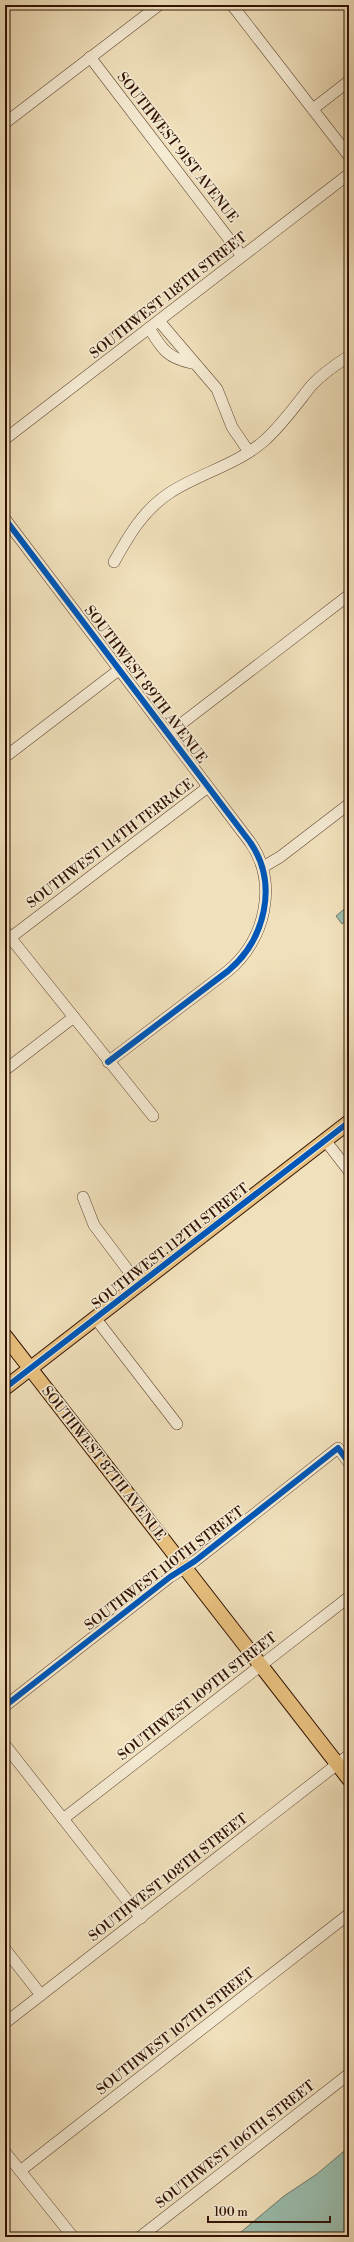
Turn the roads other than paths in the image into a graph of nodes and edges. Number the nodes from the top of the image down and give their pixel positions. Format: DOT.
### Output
graph roads {
  1 [pos="159,5"];
  2 [pos="232,5"];
  3 [pos="90,57"];
  4 [pos="349,81"];
  5 [pos="313,109"];
  6 [pos="6,121"];
  7 [pos="349,156"];
  8 [pos="349,174"];
  9 [pos="242,256"];
  10 [pos="159,321"];
  11 [pos="149,328"];
  12 [pos="349,356"];
  13 [pos="192,363"];
  14 [pos="5,439"];
  15 [pos="249,452"];
  16 [pos="5,519"];
  17 [pos="114,562"];
  18 [pos="349,595"];
  19 [pos="120,669"];
  20 [pos="168,734"];
  21 [pos="5,757"];
  22 [pos="208,787"];
  23 [pos="349,804"];
  24 [pos="263,867"];
  25 [pos="8,934"];
  26 [pos="74,1017"];
  27 [pos="108,1062"];
  28 [pos="5,1070"];
  29 [pos="153,1116"];
  30 [pos="349,1122"];
  31 [pos="325,1140"];
  32 [pos="349,1171"];
  33 [pos="83,1197"];
  34 [pos="139,1285"];
  35 [pos="96,1319"];
  36 [pos="5,1336"];
  37 [pos="31,1369"];
  38 [pos="5,1388"];
  39 [pos="177,1424"];
  40 [pos="349,1463"];
  41 [pos="186,1568"];
  42 [pos="349,1597"];
  43 [pos="260,1665"];
  44 [pos="5,1706"];
  45 [pos="5,1745"];
  46 [pos="349,1755"];
  47 [pos="337,1764"];
  48 [pos="349,1779"];
  49 [pos="63,1819"];
  50 [pos="349,1914"];
  51 [pos="141,1918"];
  52 [pos="5,1949"];
  53 [pos="41,1995"];
  54 [pos="5,2023"];
  55 [pos="349,2074"];
  56 [pos="5,2152"];
  57 [pos="20,2171"];
  58 [pos="73,2237"];
  59 [pos="140,2237"];
  1 -- 3 [label="street"];
  2 -- 5 [label="street"];
  3 -- 6 [label="street"];
  3 -- 9 [label="street, SOUTHWEST 91ST AVENUE"];
  4 -- 5 [label="street"];
  5 -- 7 [label="street"];
  8 -- 9 [label="street, SOUTHWEST 118TH STREET"];
  9 -- 10 [label="street, SOUTHWEST 118TH STREET"];
  10 -- 11 [label="street, SOUTHWEST 118TH STREET"];
  10 -- 13 [label="street"];
  11 -- 13 [label="street"];
  11 -- 14 [label="street, SOUTHWEST 118TH STREET"];
  12 -- 15 [label="street"];
  13 -- 15 [label="street"];
  15 -- 17 [label="street"];
  16 -- 19 [label="street, SOUTHWEST 89TH AVENUE"];
  18 -- 20 [label="street"];
  19 -- 20 [label="street, SOUTHWEST 89TH AVENUE"];
  19 -- 21 [label="street"];
  20 -- 22 [label="street, SOUTHWEST 89TH AVENUE"];
  22 -- 24 [label="street, SOUTHWEST 89TH AVENUE"];
  22 -- 25 [label="street, SOUTHWEST 114TH TERRACE"];
  23 -- 24 [label="street"];
  24 -- 27 [label="street"];
  25 -- 26 [label="street"];
  26 -- 27 [label="street"];
  26 -- 28 [label="street"];
  27 -- 29 [label="street"];
  30 -- 31 [label="main road, SOUTHWEST 112TH STREET"];
  31 -- 32 [label="street"];
  31 -- 34 [label="main road, SOUTHWEST 112TH STREET"];
  33 -- 34 [label="street"];
  34 -- 35 [label="main road, SOUTHWEST 112TH STREET"];
  35 -- 37 [label="main road, SOUTHWEST 112TH STREET"];
  35 -- 39 [label="street"];
  36 -- 37 [label="main road, SOUTHWEST 87TH AVENUE"];
  37 -- 38 [label="main road, SOUTHWEST 112TH STREET"];
  37 -- 41 [label="main road, SOUTHWEST 87TH AVENUE"];
  40 -- 41 [label="street, SOUTHWEST 110TH STREET"];
  41 -- 43 [label="main road, SOUTHWEST 87TH AVENUE"];
  41 -- 44 [label="street, SOUTHWEST 110TH STREET"];
  42 -- 43 [label="street, SOUTHWEST 109TH STREET"];
  43 -- 47 [label="main road, SOUTHWEST 87TH AVENUE"];
  43 -- 49 [label="street, SOUTHWEST 109TH STREET"];
  45 -- 49 [label="street"];
  46 -- 47 [label="street, SOUTHWEST 108TH STREET"];
  47 -- 48 [label="main road, SOUTHWEST 87TH AVENUE"];
  47 -- 51 [label="street, SOUTHWEST 108TH STREET"];
  49 -- 51 [label="street"];
  50 -- 57 [label="street, SOUTHWEST 107TH STREET"];
  51 -- 53 [label="street, SOUTHWEST 108TH STREET"];
  52 -- 53 [label="street"];
  53 -- 54 [label="street, SOUTHWEST 108TH STREET"];
  55 -- 59 [label="street, SOUTHWEST 106TH STREET"];
  56 -- 57 [label="street"];
  57 -- 58 [label="street"];
}
